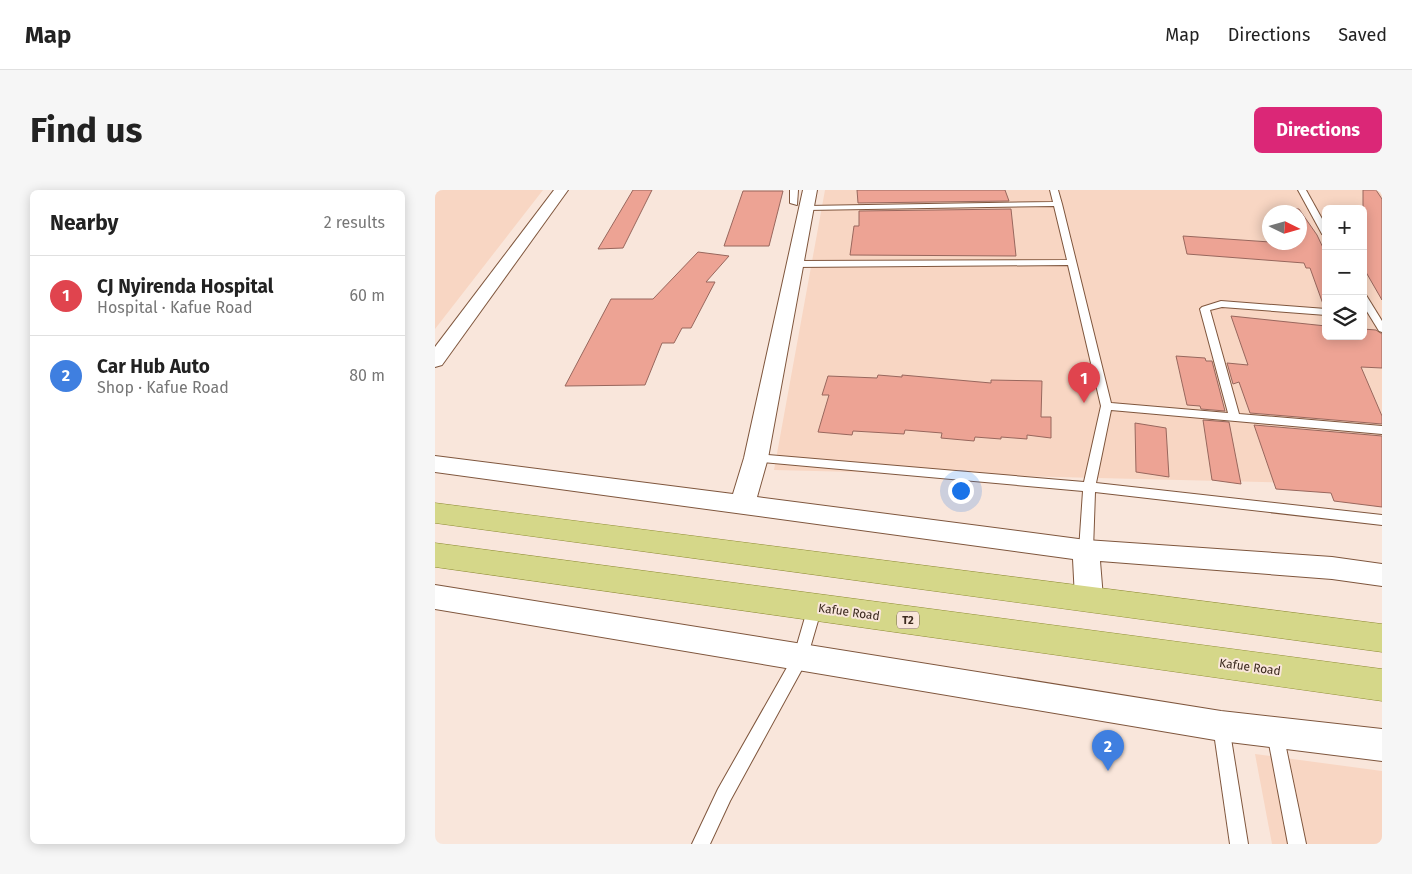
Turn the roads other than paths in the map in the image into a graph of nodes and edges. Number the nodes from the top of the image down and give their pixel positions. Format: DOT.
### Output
graph roads {
  1 [pos="561,190"];
  2 [pos="794,190"];
  3 [pos="1054,190"];
  4 [pos="1302,190"];
  5 [pos="803,200"];
  6 [pos="1058,204"];
  7 [pos="1322,227"];
  8 [pos="1070,262"];
  9 [pos="795,264"];
  10 [pos="1367,303"];
  11 [pos="1322,312"];
  12 [pos="1378,316"];
  13 [pos="1382,329"];
  14 [pos="435,361"];
  15 [pos="1106,406"];
  16 [pos="1235,417"];
  17 [pos="1382,430"];
  18 [pos="756,458"];
  19 [pos="435,464"];
  20 [pos="1089,487"];
  21 [pos="743,503"];
  22 [pos="435,513"];
  23 [pos="1382,520"];
  24 [pos="1086,550"];
  25 [pos="435,555"];
  26 [pos="1382,575"];
  27 [pos="435,597"];
  28 [pos="1089,598"];
  29 [pos="815,607"];
  30 [pos="1382,638"];
  31 [pos="801,657"];
  32 [pos="1382,685"];
  33 [pos="1221,726"];
  34 [pos="1275,733"];
  35 [pos="1382,745"];
  36 [pos="701,844"];
  37 [pos="1239,844"];
  38 [pos="1297,844"];
  1 -- 14 [label="street"];
  2 -- 5 [label="lane"];
  3 -- 6 [label="lane"];
  4 -- 7 [label="lane"];
  5 -- 6 [label="lane"];
  5 -- 9 [label="street"];
  6 -- 8 [label="lane"];
  8 -- 9 [label="lane"];
  8 -- 15 [label="lane"];
  9 -- 18 [label="street"];
  10 -- 12 [label="lane"];
  11 -- 16 [label="lane"];
  12 -- 13 [label="lane"];
  15 -- 16 [label="lane"];
  15 -- 20 [label="lane"];
  16 -- 17 [label="lane"];
  18 -- 20 [label="lane"];
  18 -- 21 [label="street"];
  19 -- 21 [label="street"];
  20 -- 23 [label="lane"];
  20 -- 24 [label="lane"];
  21 -- 24 [label="street"];
  22 -- 28 [label="main road"];
  24 -- 26 [label="street"];
  24 -- 28 [label="street"];
  25 -- 29 [label="main road, Kafue Road / T2"];
  27 -- 31 [label="street"];
  28 -- 30 [label="main road"];
  29 -- 31 [label="lane"];
  29 -- 32 [label="main road, Kafue Road / T2"];
  31 -- 33 [label="street"];
  31 -- 36 [label="lane"];
  33 -- 34 [label="street"];
  33 -- 37 [label="lane"];
  34 -- 35 [label="street"];
  34 -- 38 [label="lane"];
}
